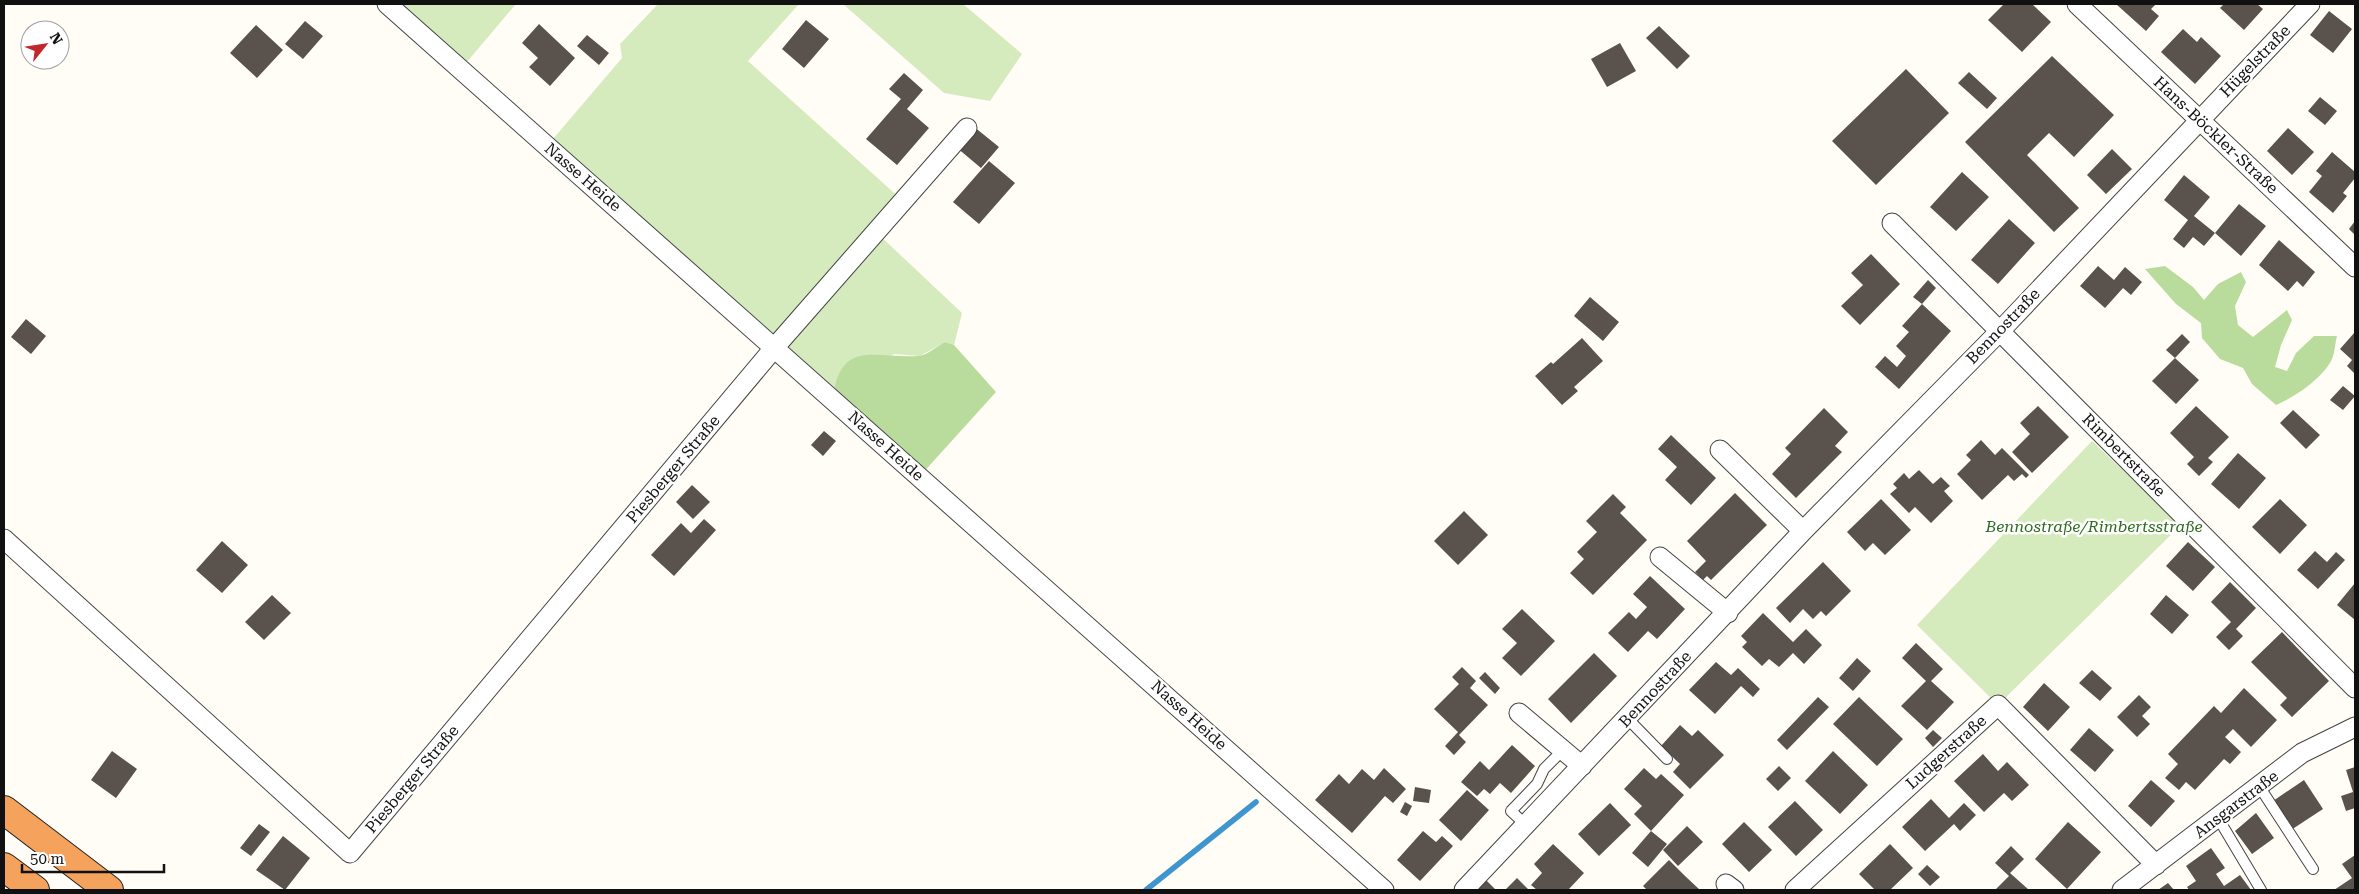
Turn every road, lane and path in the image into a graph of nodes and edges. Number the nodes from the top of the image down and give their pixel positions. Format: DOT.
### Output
graph roads {
  1 [pos="387,4"];
  2 [pos="2077,4"];
  3 [pos="2310,4"];
  4 [pos="2200,118"];
  5 [pos="967,128"];
  6 [pos="1892,223"];
  7 [pos="2355,267"];
  8 [pos="2000,330"];
  9 [pos="775,347"];
  10 [pos="1720,450"];
  11 [pos="1803,531"];
  12 [pos="4,539"];
  13 [pos="1660,557"];
  14 [pos="1728,613"];
  15 [pos="2355,688"];
  16 [pos="1519,713"];
  17 [pos="1627,718"];
  18 [pos="2355,728"];
  19 [pos="1563,750"];
  20 [pos="1667,759"];
  21 [pos="1582,766"];
  22 [pos="2259,786"];
  23 [pos="4,810"];
  24 [pos="2218,818"];
  25 [pos="1526,825"];
  26 [pos="2156,865"];
  27 [pos="4,867"];
  28 [pos="2313,869"];
  29 [pos="35,890"];
  30 [pos="109,890"];
  31 [pos="1384,890"];
  32 [pos="1464,890"];
  33 [pos="1795,890"];
  34 [pos="2122,890"];
  35 [pos="2261,890"];
  1 -- 9 [label="street, Nasse Heide"];
  2 -- 4 [label="street, Hans-Böckler-Straße"];
  3 -- 4 [label="street, Hügelstraße"];
  4 -- 7 [label="street, Hans-Böckler-Straße"];
  4 -- 8 [label="street, Bennostraße"];
  5 -- 9 [label="street"];
  6 -- 8 [label="street, Rimbertstraße"];
  8 -- 11 [label="street, Bennostraße"];
  8 -- 15 [label="street, Rimbertstraße"];
  9 -- 12 [label="street, Piesberger Straße"];
  9 -- 31 [label="street, Nasse Heide"];
  10 -- 11 [label="street"];
  11 -- 14 [label="street, Bennostraße"];
  13 -- 14 [label="street"];
  14 -- 17 [label="street, Bennostraße"];
  16 -- 19 [label="street"];
  17 -- 20 [label="lane"];
  17 -- 21 [label="street, Bennostraße"];
  18 -- 22 [label="street, Ansgarstraße"];
  19 -- 21 [label="street"];
  19 -- 25 [label="lane"];
  21 -- 25 [label="street, Bennostraße"];
  22 -- 24 [label="street, Ansgarstraße"];
  22 -- 28 [label="lane"];
  23 -- 30 [label="highway"];
  24 -- 26 [label="street, Ansgarstraße"];
  24 -- 35 [label="lane"];
  25 -- 32 [label="street, Bennostraße"];
  26 -- 33 [label="street, Ludgerstraße"];
  26 -- 34 [label="street, Ansgarstraße"];
  27 -- 29 [label="highway"];
}
